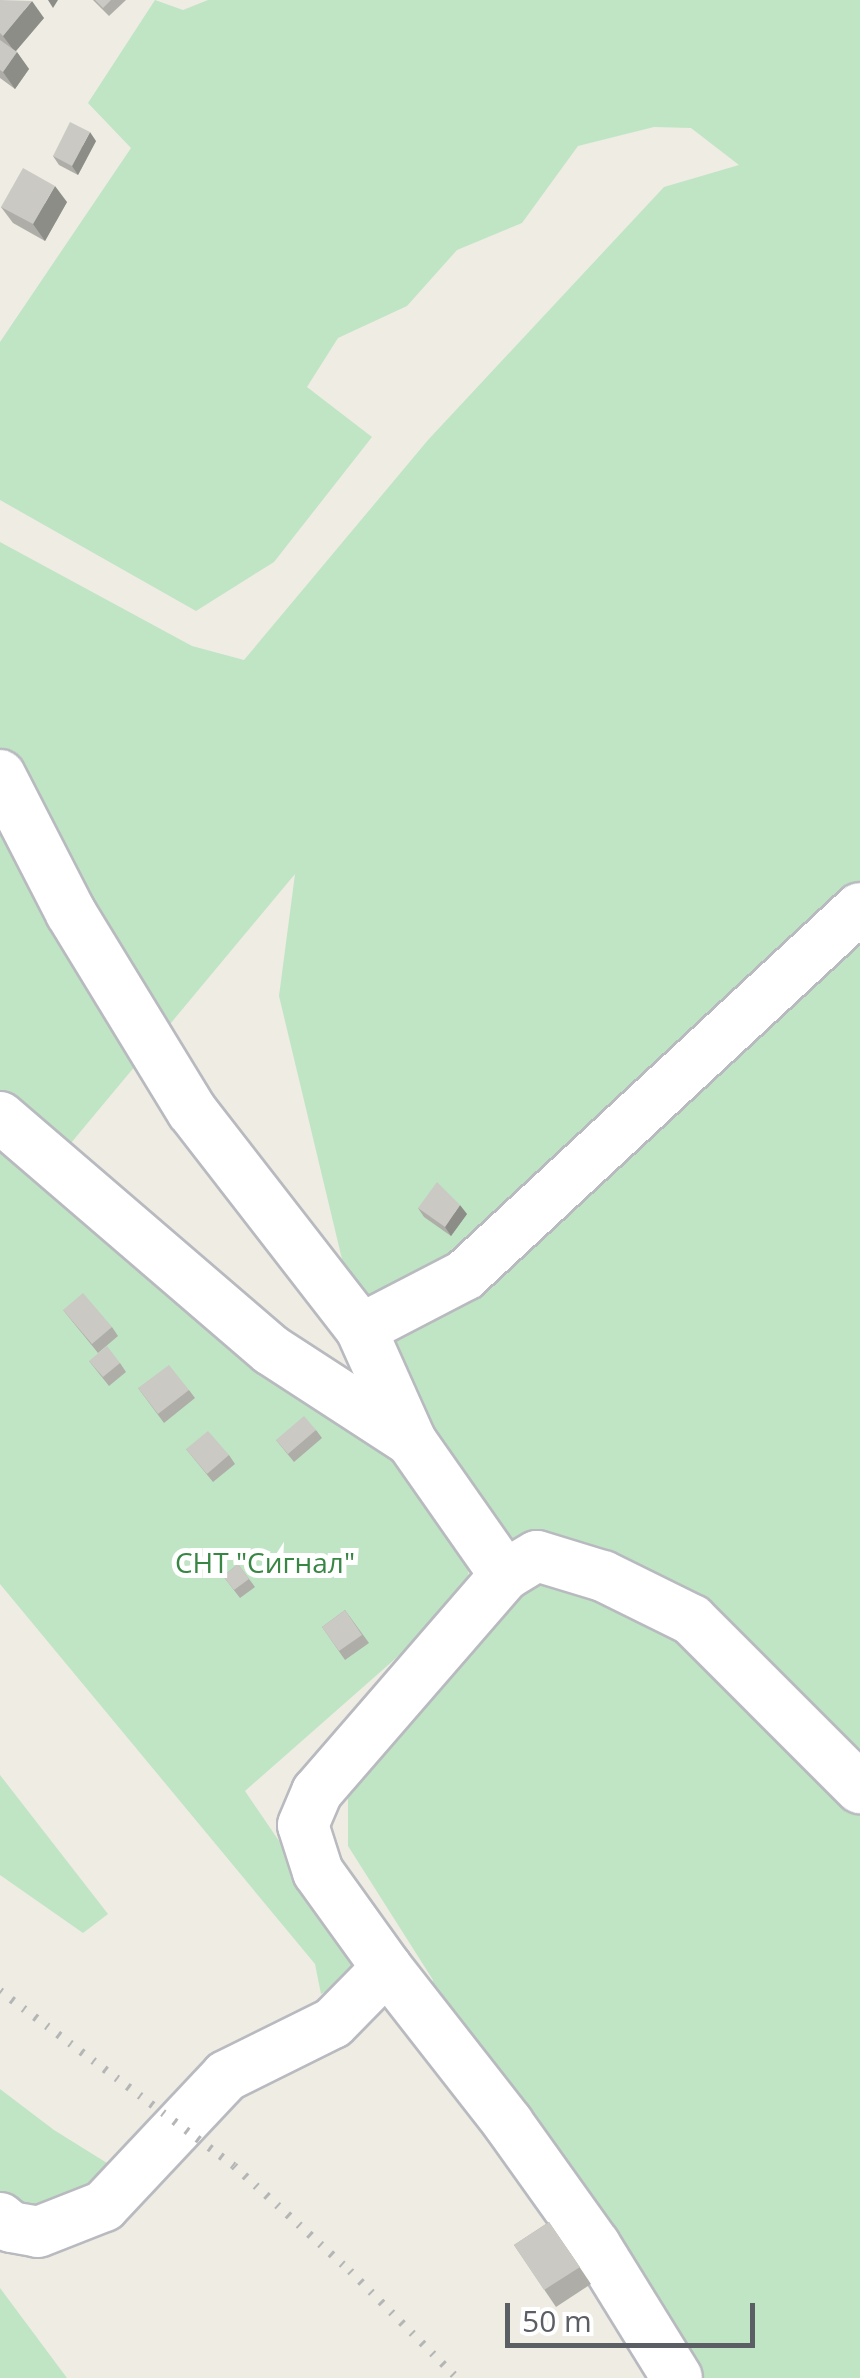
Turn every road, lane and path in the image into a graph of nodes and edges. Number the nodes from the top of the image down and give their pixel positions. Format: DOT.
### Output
graph roads {
  1 [pos="0,775"];
  2 [pos="860,908"];
  3 [pos="0,1117"];
  4 [pos="361,1329"];
  5 [pos="411,1442"];
  6 [pos="505,1575"];
  7 [pos="860,1788"];
  8 [pos="387,1968"];
  9 [pos="0,2218"];
  10 [pos="678,2378"];
  1 -- 4 [label="street"];
  2 -- 4 [label="street"];
  3 -- 5 [label="street"];
  4 -- 5 [label="street"];
  5 -- 6 [label="street"];
  6 -- 7 [label="street"];
  6 -- 8 [label="street"];
  8 -- 9 [label="street"];
  8 -- 10 [label="street"];
}
